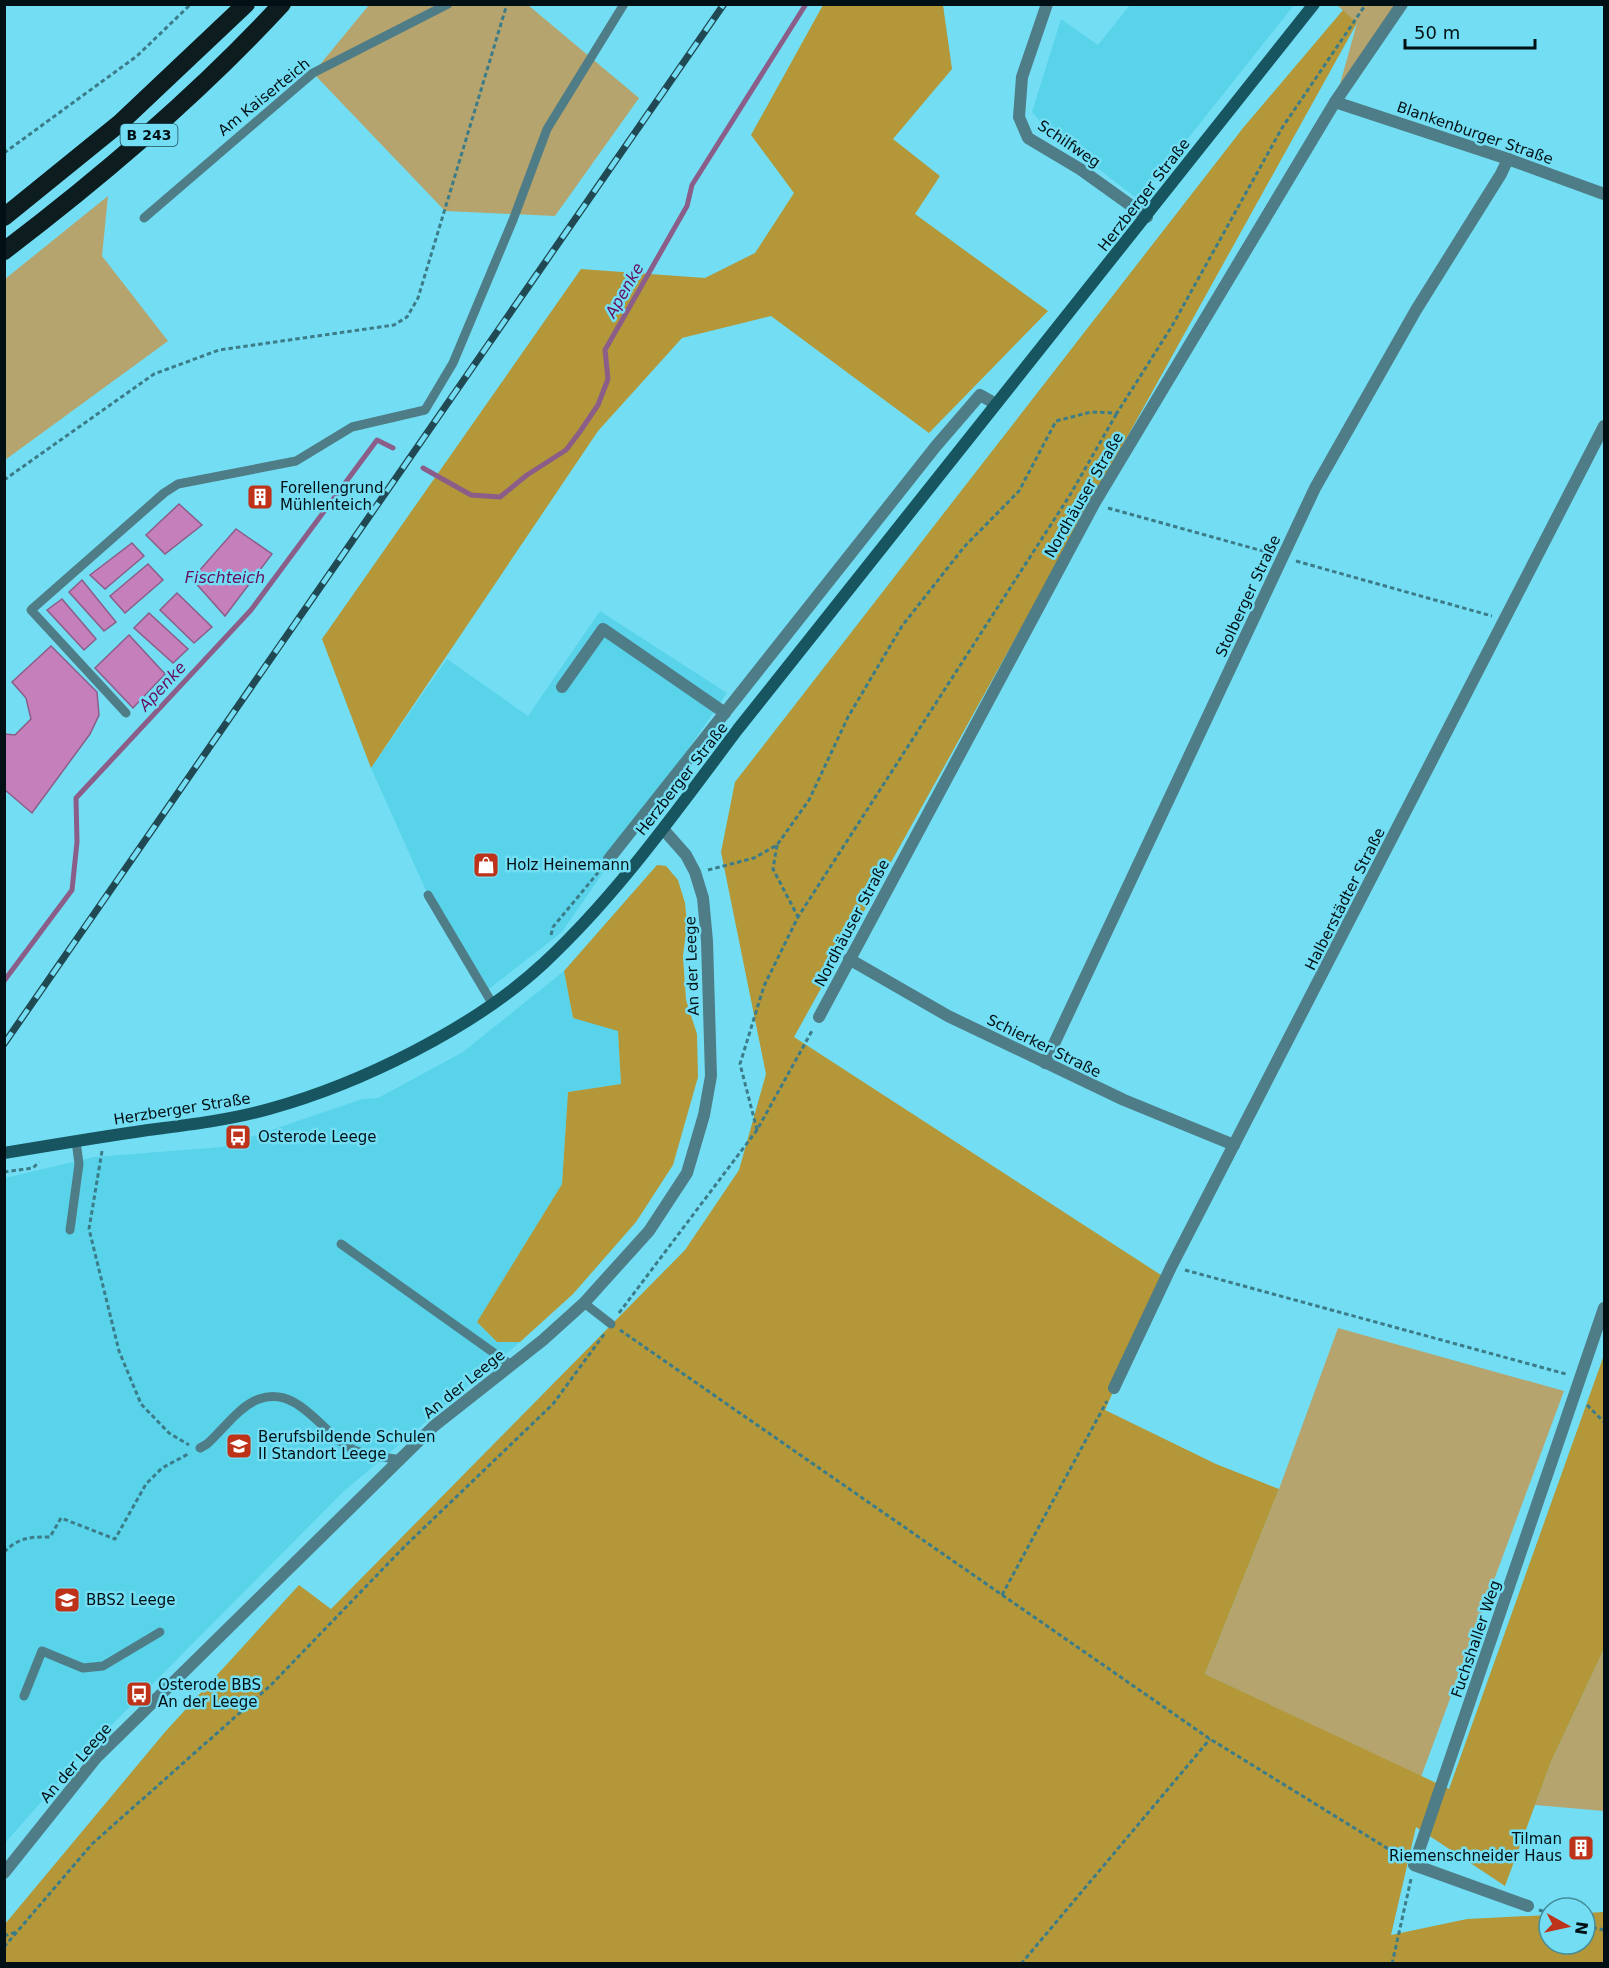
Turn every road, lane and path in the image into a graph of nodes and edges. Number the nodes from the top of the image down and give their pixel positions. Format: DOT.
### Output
graph roads {
  1 [pos="190,4"];
  2 [pos="246,4"];
  3 [pos="282,4"];
  4 [pos="448,4"];
  5 [pos="507,4"];
  6 [pos="624,4"];
  7 [pos="1047,4"];
  8 [pos="1314,4"];
  9 [pos="1366,4"];
  10 [pos="1402,4"];
  11 [pos="1335,102"];
  12 [pos="4,153"];
  13 [pos="1508,159"];
  14 [pos="1605,194"];
  15 [pos="4,217"];
  16 [pos="1147,217"];
  17 [pos="144,218"];
  18 [pos="4,251"];
  19 [pos="996,404"];
  20 [pos="1117,413"];
  21 [pos="1605,426"];
  22 [pos="4,480"];
  23 [pos="1095,504"];
  24 [pos="1282,557"];
  25 [pos="1505,619"];
  26 [pos="562,687"];
  27 [pos="126,713"];
  28 [pos="725,713"];
  29 [pos="663,829"];
  30 [pos="777,845"];
  31 [pos="609,860"];
  32 [pos="695,872"];
  33 [pos="428,896"];
  34 [pos="798,917"];
  35 [pos="550,936"];
  36 [pos="849,959"];
  37 [pos="492,1003"];
  38 [pos="819,1017"];
  39 [pos="1045,1063"];
  40 [pos="757,1130"];
  41 [pos="1234,1145"];
  42 [pos="77,1147"];
  43 [pos="4,1153"];
  44 [pos="42,1159"];
  45 [pos="4,1172"];
  46 [pos="70,1230"];
  47 [pos="341,1244"];
  48 [pos="1172,1267"];
  49 [pos="584,1303"];
  50 [pos="1605,1308"];
  51 [pos="611,1324"];
  52 [pos="512,1365"];
  53 [pos="1582,1378"];
  54 [pos="1114,1388"];
  55 [pos="1575,1398"];
  56 [pos="1605,1422"];
  57 [pos="200,1448"];
  58 [pos="401,1460"];
  59 [pos="4,1552"];
  60 [pos="1002,1595"];
  61 [pos="160,1632"];
  62 [pos="24,1696"];
  63 [pos="1210,1739"];
  64 [pos="1414,1864"];
  65 [pos="4,1873"];
  66 [pos="1528,1906"];
  67 [pos="18,1931"];
  68 [pos="4,1936"];
  69 [pos="4,1947"];
  70 [pos="1021,1964"];
  71 [pos="1392,1964"];
  1 -- 12 [label="path"];
  2 -- 15 [label="highway, B 243"];
  3 -- 18 [label="highway, B 243"];
  4 -- 17 [label="lane, Am Kaiserteich"];
  5 -- 22 [label="path"];
  6 -- 27 [label="lane"];
  7 -- 16 [label="street, Schilfweg"];
  8 -- 16 [label="street, Herzberger Straße"];
  9 -- 20 [label="path"];
  10 -- 11 [label="street, Nordhäuser Straße"];
  11 -- 13 [label="street, Blankenburger Straße"];
  11 -- 23 [label="street, Nordhäuser Straße"];
  13 -- 14 [label="street, Blankenburger Straße"];
  13 -- 24 [label="street, Stolberger Straße"];
  16 -- 19 [label="street, Herzberger Straße"];
  19 -- 28 [label="street, Herzberger Straße"];
  19 -- 29 [label="street, Herzberger Straße"];
  20 -- 30 [label="path"];
  20 -- 34 [label="path"];
  21 -- 25 [label="street, Halberstädter Straße"];
  23 -- 24 [label="path"];
  23 -- 36 [label="street, Nordhäuser Straße"];
  24 -- 25 [label="path"];
  24 -- 39 [label="street, Stolberger Straße"];
  25 -- 41 [label="street, Halberstädter Straße"];
  26 -- 28 [label="street, Herzberger Straße"];
  28 -- 31 [label="street, Herzberger Straße"];
  29 -- 32 [label="street, An der Leege"];
  29 -- 37 [label="street, Herzberger Straße"];
  30 -- 32 [label="path"];
  30 -- 34 [label="path"];
  31 -- 35 [label="path"];
  32 -- 49 [label="street, An der Leege"];
  33 -- 37 [label="lane"];
  34 -- 40 [label="path"];
  36 -- 38 [label="street, Nordhäuser Straße"];
  36 -- 39 [label="street, Schierker Straße"];
  37 -- 42 [label="street, Herzberger Straße"];
  38 -- 40 [label="path"];
  39 -- 41 [label="street, Schierker Straße"];
  40 -- 51 [label="path"];
  41 -- 48 [label="street, Halberstädter Straße"];
  42 -- 43 [label="street, Herzberger Straße"];
  42 -- 46 [label="lane"];
  42 -- 57 [label="path"];
  44 -- 45 [label="path"];
  47 -- 52 [label="lane"];
  48 -- 53 [label="path"];
  48 -- 54 [label="street, Halberstädter Straße"];
  49 -- 51 [label="lane"];
  49 -- 52 [label="street, An der Leege"];
  50 -- 53 [label="street, Fuchshaller Weg"];
  51 -- 60 [label="path"];
  51 -- 67 [label="path"];
  52 -- 58 [label="street, An der Leege"];
  53 -- 55 [label="street, Fuchshaller Weg"];
  54 -- 60 [label="path"];
  55 -- 56 [label="path"];
  55 -- 64 [label="street, Fuchshaller Weg"];
  57 -- 58 [label="lane"];
  57 -- 59 [label="path"];
  58 -- 65 [label="street, An der Leege"];
  60 -- 63 [label="path"];
  61 -- 62 [label="lane"];
  63 -- 64 [label="path"];
  63 -- 70 [label="path"];
  64 -- 66 [label="street"];
  64 -- 71 [label="path"];
  67 -- 68 [label="path"];
  67 -- 69 [label="path"];
}
